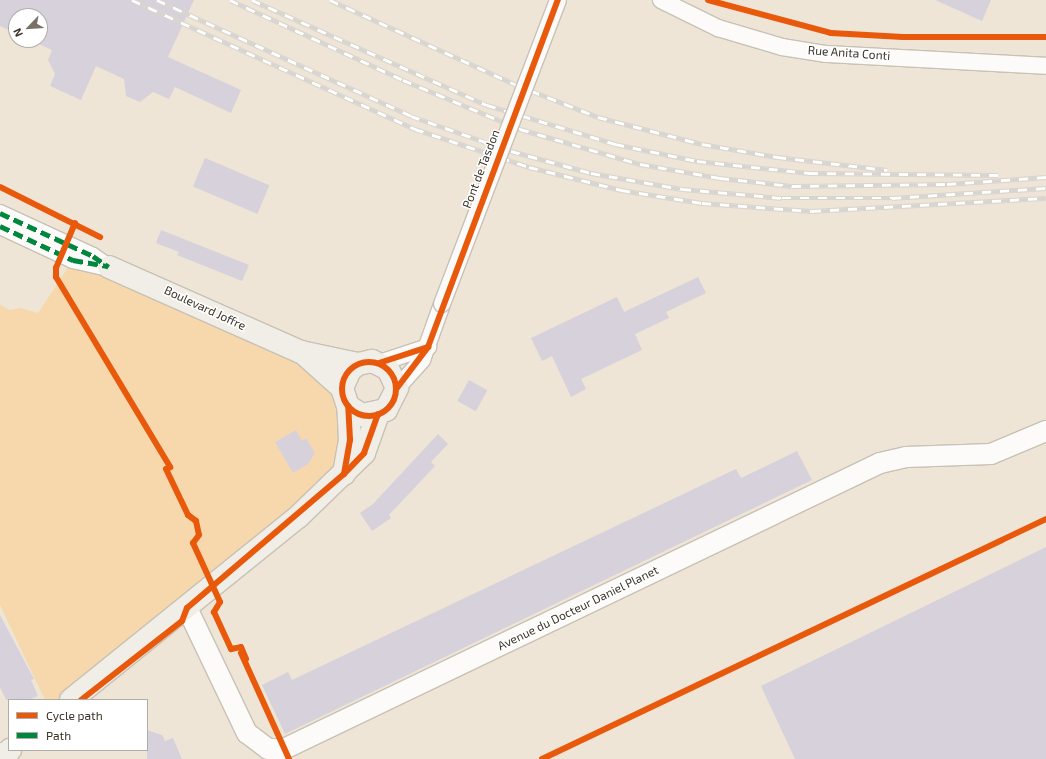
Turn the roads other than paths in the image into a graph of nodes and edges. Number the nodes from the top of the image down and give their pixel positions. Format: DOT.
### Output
graph roads {
  1 [pos="558,0"];
  2 [pos="661,0"];
  3 [pos="1046,66"];
  4 [pos="0,213"];
  5 [pos="0,226"];
  6 [pos="109,267"];
  7 [pos="428,347"];
  8 [pos="301,352"];
  9 [pos="379,363"];
  10 [pos="358,364"];
  11 [pos="397,388"];
  12 [pos="345,397"];
  13 [pos="378,414"];
  14 [pos="1046,430"];
  15 [pos="344,474"];
  16 [pos="187,608"];
  17 [pos="72,699"];
  18 [pos="9,751"];
  19 [pos="0,758"];
  1 -- 7 [label="street, Pont de Tasdon, bridge"];
  2 -- 3 [label="street, Rue Anita Conti"];
  4 -- 6 [label="street, Boulevard Joffre"];
  5 -- 6 [label="street, Boulevard Joffre"];
  6 -- 8 [label="main road, Boulevard Joffre"];
  7 -- 9 [label="street, Boulevard Joffre"];
  7 -- 11 [label="street"];
  8 -- 10 [label="main road, Boulevard Joffre"];
  8 -- 12 [label="main road, Boulevard Joffre"];
  9 -- 10 [label="main road, Boulevard Joffre"];
  9 -- 11 [label="main road"];
  10 -- 12 [label="main road"];
  11 -- 13 [label="main road"];
  12 -- 13 [label="main road, Boulevard Joffre"];
  12 -- 15 [label="main road"];
  13 -- 15 [label="main road"];
  14 -- 16 [label="street, Avenue du Docteur Daniel Planet"];
  15 -- 16 [label="main road"];
  16 -- 17 [label="main road"];
  18 -- 19 [label="main road"];
}
